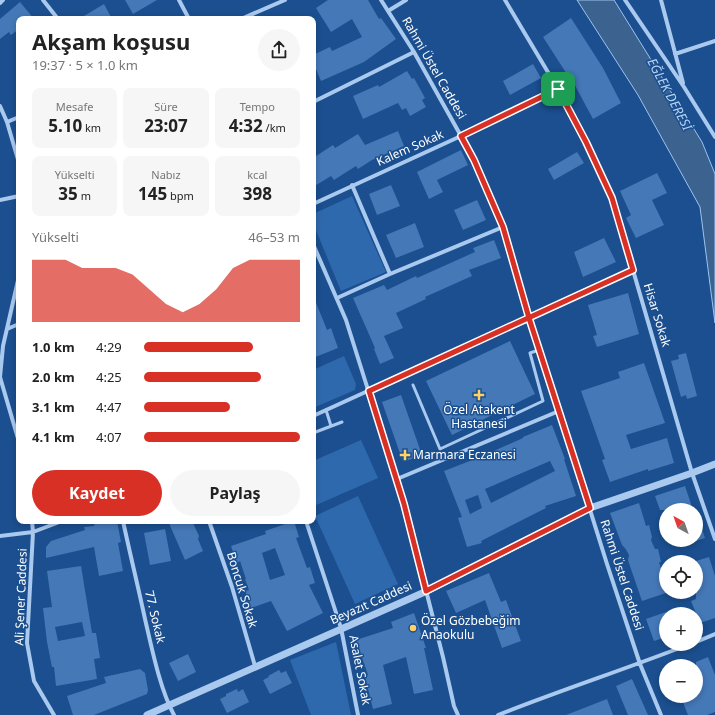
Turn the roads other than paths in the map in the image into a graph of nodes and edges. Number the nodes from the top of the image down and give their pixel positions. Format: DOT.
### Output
graph roads {
  1 [pos="3,0"];
  2 [pos="43,0"];
  3 [pos="179,0"];
  4 [pos="285,0"];
  5 [pos="381,0"];
  6 [pos="406,0"];
  7 [pos="505,0"];
  8 [pos="625,0"];
  9 [pos="661,0"];
  10 [pos="0,3"];
  11 [pos="388,11"];
  12 [pos="56,16"];
  13 [pos="187,16"];
  14 [pos="248,16"];
  15 [pos="715,41"];
  16 [pos="414,52"];
  17 [pos="675,54"];
  18 [pos="684,87"];
  19 [pos="558,89"];
  20 [pos="316,101"];
  21 [pos="0,106"];
  22 [pos="16,119"];
  23 [pos="7,122"];
  24 [pos="461,136"];
  25 [pos="715,137"];
  26 [pos="16,153"];
  27 [pos="352,185"];
  28 [pos="16,197"];
  29 [pos="0,200"];
  30 [pos="316,203"];
  31 [pos="503,227"];
  32 [pos="316,251"];
  33 [pos="633,270"];
  34 [pos="390,274"];
  35 [pos="16,289"];
  36 [pos="337,298"];
  37 [pos="529,318"];
  38 [pos="16,325"];
  39 [pos="7,328"];
  40 [pos="1,346"];
  41 [pos="539,350"];
  42 [pos="413,385"];
  43 [pos="369,391"];
  44 [pos="326,410"];
  45 [pos="560,411"];
  46 [pos="316,415"];
  47 [pos="342,422"];
  48 [pos="331,426"];
  49 [pos="16,432"];
  50 [pos="316,433"];
  51 [pos="714,464"];
  52 [pos="692,473"];
  53 [pos="397,479"];
  54 [pos="590,508"];
  55 [pos="32,524"];
  56 [pos="54,524"];
  57 [pos="124,524"];
  58 [pos="210,524"];
  59 [pos="307,524"];
  60 [pos="33,532"];
  61 [pos="0,536"];
  62 [pos="715,539"];
  63 [pos="426,591"];
  64 [pos="341,628"];
  65 [pos="715,634"];
  66 [pos="703,639"];
  67 [pos="672,651"];
  68 [pos="640,664"];
  69 [pos="255,666"];
  70 [pos="169,705"];
  71 [pos="54,715"];
  72 [pos="147,715"];
  73 [pos="174,715"];
  74 [pos="358,715"];
  75 [pos="458,715"];
  76 [pos="498,715"];
  77 [pos="661,715"];
  1 -- 10 [label="street"];
  2 -- 12 [label="street"];
  3 -- 13 [label="street"];
  4 -- 14 [label="street"];
  5 -- 11 [label="street, Rahmi Üstel Caddesi"];
  6 -- 11 [label="street"];
  7 -- 19 [label="street, Hisar Sokak"];
  8 -- 18 [label="street"];
  9 -- 17 [label="street"];
  11 -- 16 [label="street, Rahmi Üstel Caddesi"];
  15 -- 17 [label="street"];
  16 -- 20 [label="street"];
  16 -- 24 [label="street, Rahmi Üstel Caddesi"];
  17 -- 18 [label="street"];
  18 -- 25 [label="street"];
  19 -- 24 [label="street, Kalem Sokak"];
  19 -- 33 [label="street, Hisar Sokak"];
  21 -- 23 [label="street"];
  22 -- 23 [label="street"];
  23 -- 26 [label="street"];
  24 -- 27 [label="street, Kalem Sokak"];
  24 -- 31 [label="street, Rahmi Üstel Caddesi"];
  27 -- 30 [label="street, Kalem Sokak"];
  27 -- 34 [label="street"];
  28 -- 29 [label="street"];
  31 -- 34 [label="street"];
  31 -- 37 [label="street, Rahmi Üstel Caddesi"];
  32 -- 36 [label="street"];
  33 -- 37 [label="street"];
  33 -- 52 [label="street, Hisar Sokak"];
  34 -- 36 [label="street"];
  35 -- 39 [label="street"];
  36 -- 43 [label="street"];
  37 -- 41 [label="street, Rahmi Üstel Caddesi"];
  37 -- 43 [label="street"];
  38 -- 39 [label="street"];
  39 -- 40 [label="street"];
  40 -- 49 [label="street"];
  41 -- 42 [label="lane"];
  41 -- 45 [label="street, Rahmi Üstel Caddesi"];
  43 -- 44 [label="street"];
  43 -- 53 [label="street"];
  44 -- 46 [label="street"];
  44 -- 48 [label="lane"];
  45 -- 53 [label="street"];
  45 -- 54 [label="street, Rahmi Üstel Caddesi"];
  47 -- 48 [label="lane"];
  48 -- 50 [label="lane"];
  51 -- 52 [label="street, Beyazıt Caddesi"];
  52 -- 54 [label="street, Beyazıt Caddesi"];
  52 -- 62 [label="street, Hisar Sokak"];
  53 -- 63 [label="street"];
  54 -- 63 [label="street, Beyazıt Caddesi"];
  54 -- 68 [label="street, Rahmi Üstel Caddesi"];
  55 -- 60 [label="street, Ali Şener Caddesi"];
  56 -- 60 [label="street"];
  57 -- 70 [label="street, 77. Sokak"];
  58 -- 69 [label="street, Boncuk Sokak"];
  59 -- 64 [label="street, Asalet Sokak"];
  60 -- 61 [label="street"];
  60 -- 71 [label="street, Ali Şener Caddesi"];
  63 -- 64 [label="street, Beyazıt Caddesi"];
  63 -- 75 [label="street"];
  64 -- 69 [label="street, Beyazıt Caddesi"];
  64 -- 74 [label="street, Asalet Sokak"];
  65 -- 66 [label="street"];
  67 -- 68 [label="street"];
  68 -- 76 [label="street"];
  68 -- 77 [label="street, Rahmi Üstel Caddesi"];
  69 -- 70 [label="street, Beyazıt Caddesi"];
  70 -- 72 [label="street, Beyazıt Caddesi"];
  70 -- 73 [label="street, 77. Sokak"];
}
